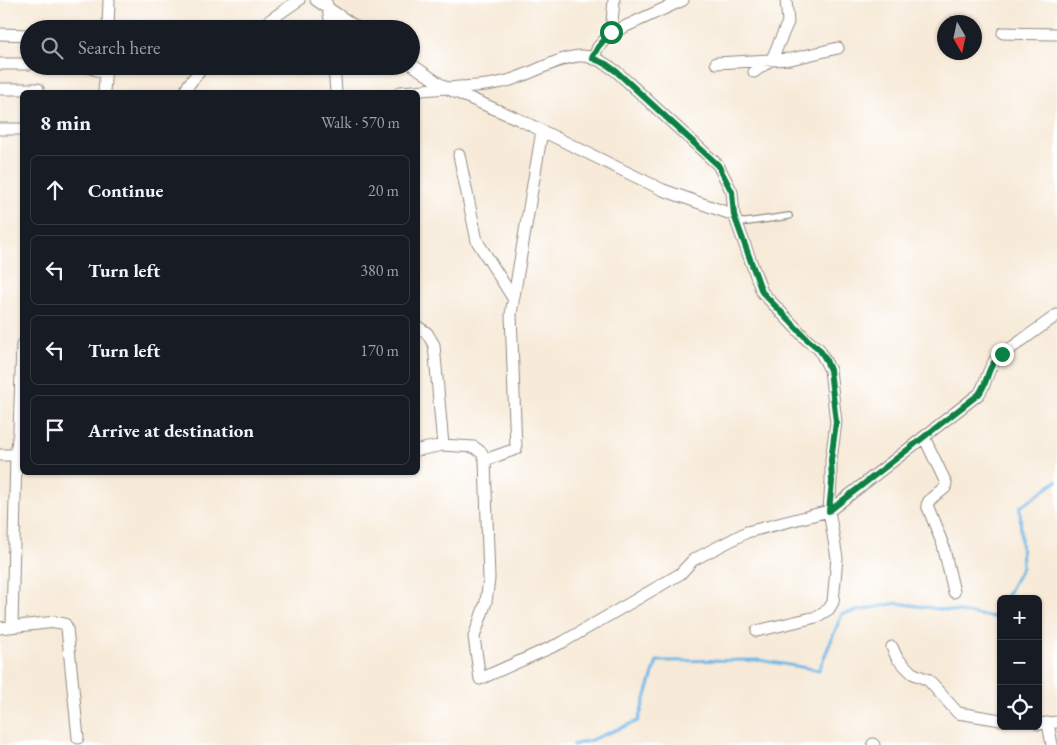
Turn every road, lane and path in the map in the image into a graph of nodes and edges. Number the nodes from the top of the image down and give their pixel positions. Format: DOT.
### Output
graph roads {
  1 [pos="109,0"];
  2 [pos="299,0"];
  3 [pos="316,0"];
  4 [pos="614,0"];
  5 [pos="683,0"];
  6 [pos="786,0"];
  7 [pos="327,4"];
  8 [pos="108,20"];
  9 [pos="270,20"];
  10 [pos="330,20"];
  11 [pos="347,20"];
  12 [pos="611,32"];
  13 [pos="1003,33"];
  14 [pos="0,34"];
  15 [pos="20,35"];
  16 [pos="1057,35"];
  17 [pos="838,48"];
  18 [pos="592,58"];
  19 [pos="772,59"];
  20 [pos="716,63"];
  21 [pos="0,64"];
  22 [pos="20,64"];
  23 [pos="420,70"];
  24 [pos="754,72"];
  25 [pos="106,75"];
  26 [pos="196,75"];
  27 [pos="335,75"];
  28 [pos="446,88"];
  29 [pos="0,89"];
  30 [pos="38,89"];
  31 [pos="104,90"];
  32 [pos="186,90"];
  33 [pos="336,90"];
  34 [pos="420,90"];
  35 [pos="20,129"];
  36 [pos="0,130"];
  37 [pos="542,131"];
  38 [pos="459,155"];
  39 [pos="788,216"];
  40 [pos="735,219"];
  41 [pos="514,298"];
  42 [pos="1057,315"];
  43 [pos="420,328"];
  44 [pos="20,402"];
  45 [pos="924,437"];
  46 [pos="442,444"];
  47 [pos="420,450"];
  48 [pos="0,455"];
  49 [pos="19,455"];
  50 [pos="485,460"];
  51 [pos="829,511"];
  52 [pos="954,592"];
  53 [pos="6,627"];
  54 [pos="757,631"];
  55 [pos="892,647"];
  56 [pos="997,719"];
  57 [pos="1048,723"];
  58 [pos="78,738"];
  59 [pos="1052,745"];
  1 -- 8 [label="street"];
  2 -- 9 [label="street"];
  3 -- 7 [label="street"];
  4 -- 12 [label="street"];
  5 -- 12 [label="street"];
  6 -- 19 [label="street"];
  7 -- 10 [label="street"];
  7 -- 11 [label="street"];
  12 -- 18 [label="street"];
  13 -- 16 [label="street"];
  14 -- 15 [label="street"];
  17 -- 19 [label="street"];
  18 -- 28 [label="street"];
  18 -- 40 [label="street"];
  19 -- 20 [label="street"];
  19 -- 24 [label="street"];
  21 -- 22 [label="street"];
  23 -- 28 [label="street"];
  25 -- 31 [label="street"];
  26 -- 32 [label="street"];
  27 -- 33 [label="street"];
  28 -- 34 [label="street"];
  28 -- 37 [label="street"];
  29 -- 30 [label="street"];
  35 -- 36 [label="street"];
  37 -- 40 [label="street"];
  37 -- 41 [label="street"];
  38 -- 41 [label="street"];
  39 -- 40 [label="lane"];
  40 -- 51 [label="street"];
  41 -- 50 [label="street"];
  42 -- 45 [label="street"];
  43 -- 46 [label="street"];
  44 -- 49 [label="street"];
  45 -- 51 [label="street"];
  45 -- 52 [label="street"];
  46 -- 47 [label="street"];
  46 -- 50 [label="street"];
  48 -- 49 [label="street"];
  49 -- 53 [label="street"];
  50 -- 51 [label="street"];
  51 -- 54 [label="street"];
  53 -- 58 [label="street"];
  55 -- 56 [label="street"];
  57 -- 59 [label="street"];
}
